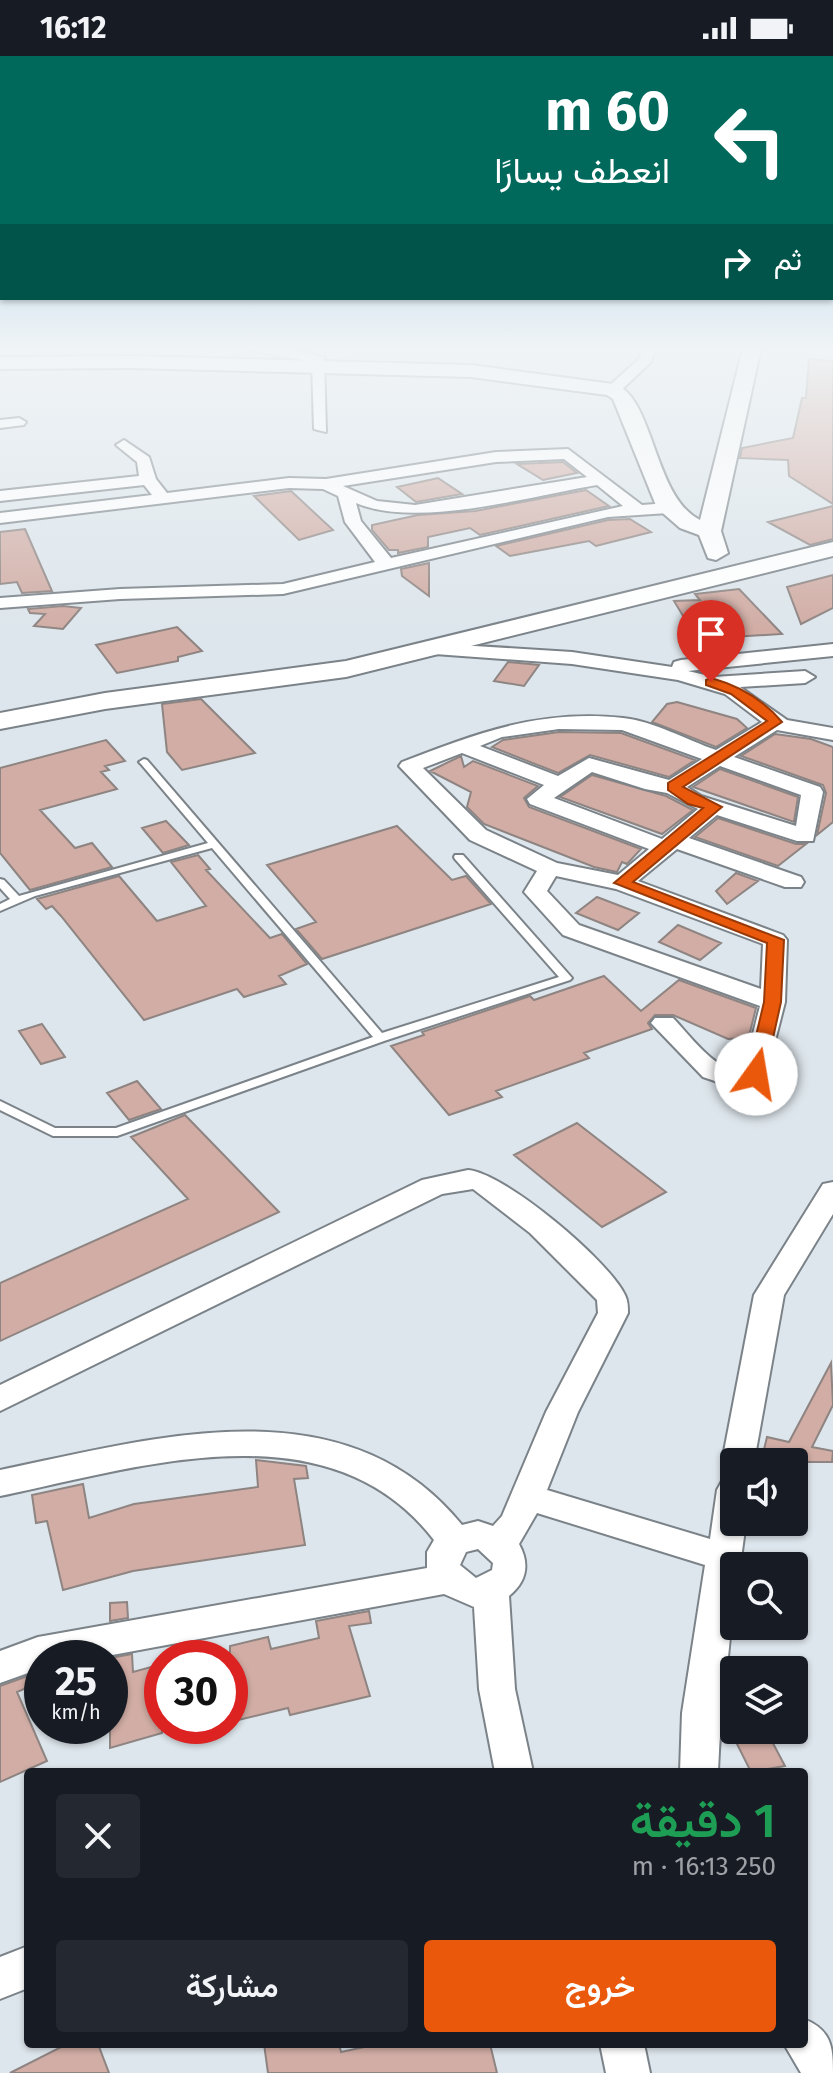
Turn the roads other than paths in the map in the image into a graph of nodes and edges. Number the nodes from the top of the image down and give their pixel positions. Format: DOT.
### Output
graph roads {
  1 [pos="641,442"];
  2 [pos="730,442"];
  3 [pos="124,445"];
  4 [pos="602,479"];
  5 [pos="148,480"];
  6 [pos="326,484"];
  7 [pos="345,493"];
  8 [pos="0,496"];
  9 [pos="164,498"];
  10 [pos="636,508"];
  11 [pos="668,508"];
  12 [pos="0,518"];
  13 [pos="709,531"];
  14 [pos="833,549"];
  15 [pos="386,564"];
  16 [pos="725,577"];
  17 [pos="0,603"];
  18 [pos="428,649"];
  19 [pos="833,650"];
  20 [pos="631,666"];
  21 [pos="805,677"];
  22 [pos="711,682"];
  23 [pos="0,721"];
  24 [pos="775,722"];
  25 [pos="833,734"];
  26 [pos="460,745"];
  27 [pos="716,758"];
  28 [pos="144,762"];
  29 [pos="560,784"];
  30 [pos="673,787"];
  31 [pos="714,807"];
  32 [pos="668,844"];
  33 [pos="211,845"];
  34 [pos="459,857"];
  35 [pos="550,868"];
  36 [pos="0,882"];
  37 [pos="793,882"];
  38 [pos="622,883"];
  39 [pos="17,900"];
  40 [pos="0,908"];
  41 [pos="773,1002"];
  42 [pos="664,1023"];
  43 [pos="380,1038"];
  44 [pos="0,1105"];
  45 [pos="833,1191"];
  46 [pos="0,1399"];
  47 [pos="740,1448"];
  48 [pos="0,1483"];
  49 [pos="527,1497"];
  50 [pos="455,1541"];
  51 [pos="499,1543"];
  52 [pos="720,1556"];
  53 [pos="448,1579"];
  54 [pos="720,1584"];
  55 [pos="491,1589"];
  56 [pos="0,1667"];
  57 [pos="513,1768"];
  58 [pos="699,1768"];
  59 [pos="24,1969"];
  60 [pos="0,1978"];
  61 [pos="808,2046"];
  62 [pos="623,2048"];
  63 [pos="628,2073"];
  64 [pos="827,2073"];
  1 -- 11 [label="street"];
  2 -- 13 [label="street"];
  3 -- 5 [label="street"];
  4 -- 6 [label="street"];
  4 -- 7 [label="street"];
  4 -- 10 [label="street"];
  5 -- 8 [label="street"];
  5 -- 9 [label="street"];
  6 -- 7 [label="street"];
  6 -- 9 [label="street"];
  7 -- 15 [label="street"];
  9 -- 12 [label="street"];
  10 -- 11 [label="street"];
  10 -- 15 [label="street"];
  11 -- 13 [label="street"];
  13 -- 16 [label="street"];
  14 -- 16 [label="street"];
  15 -- 17 [label="street"];
  16 -- 18 [label="street"];
  18 -- 20 [label="street"];
  18 -- 23 [label="street"];
  19 -- 20 [label="street"];
  20 -- 22 [label="street"];
  21 -- 22 [label="street"];
  22 -- 24 [label="street"];
  24 -- 25 [label="street"];
  24 -- 27 [label="street"];
  26 -- 27 [label="street"];
  26 -- 29 [label="street"];
  26 -- 35 [label="street"];
  27 -- 30 [label="street"];
  27 -- 31 [label="street"];
  28 -- 33 [label="lane"];
  29 -- 30 [label="street"];
  29 -- 32 [label="street"];
  30 -- 31 [label="street"];
  31 -- 32 [label="street"];
  32 -- 37 [label="street"];
  32 -- 38 [label="street"];
  33 -- 39 [label="lane"];
  33 -- 43 [label="lane"];
  34 -- 43 [label="lane"];
  35 -- 38 [label="street"];
  35 -- 41 [label="street"];
  36 -- 39 [label="lane"];
  38 -- 41 [label="street"];
  39 -- 40 [label="lane"];
  41 -- 42 [label="street"];
  43 -- 44 [label="lane"];
  45 -- 47 [label="street"];
  46 -- 49 [label="street"];
  48 -- 50 [label="street"];
  49 -- 51 [label="street"];
  49 -- 52 [label="street"];
  50 -- 51 [label="street"];
  50 -- 53 [label="street"];
  51 -- 55 [label="street"];
  53 -- 55 [label="street"];
  53 -- 56 [label="street"];
  54 -- 58 [label="street"];
  55 -- 57 [label="street"];
  59 -- 60 [label="street"];
  61 -- 64 [label="street"];
  62 -- 63 [label="street"];
}
